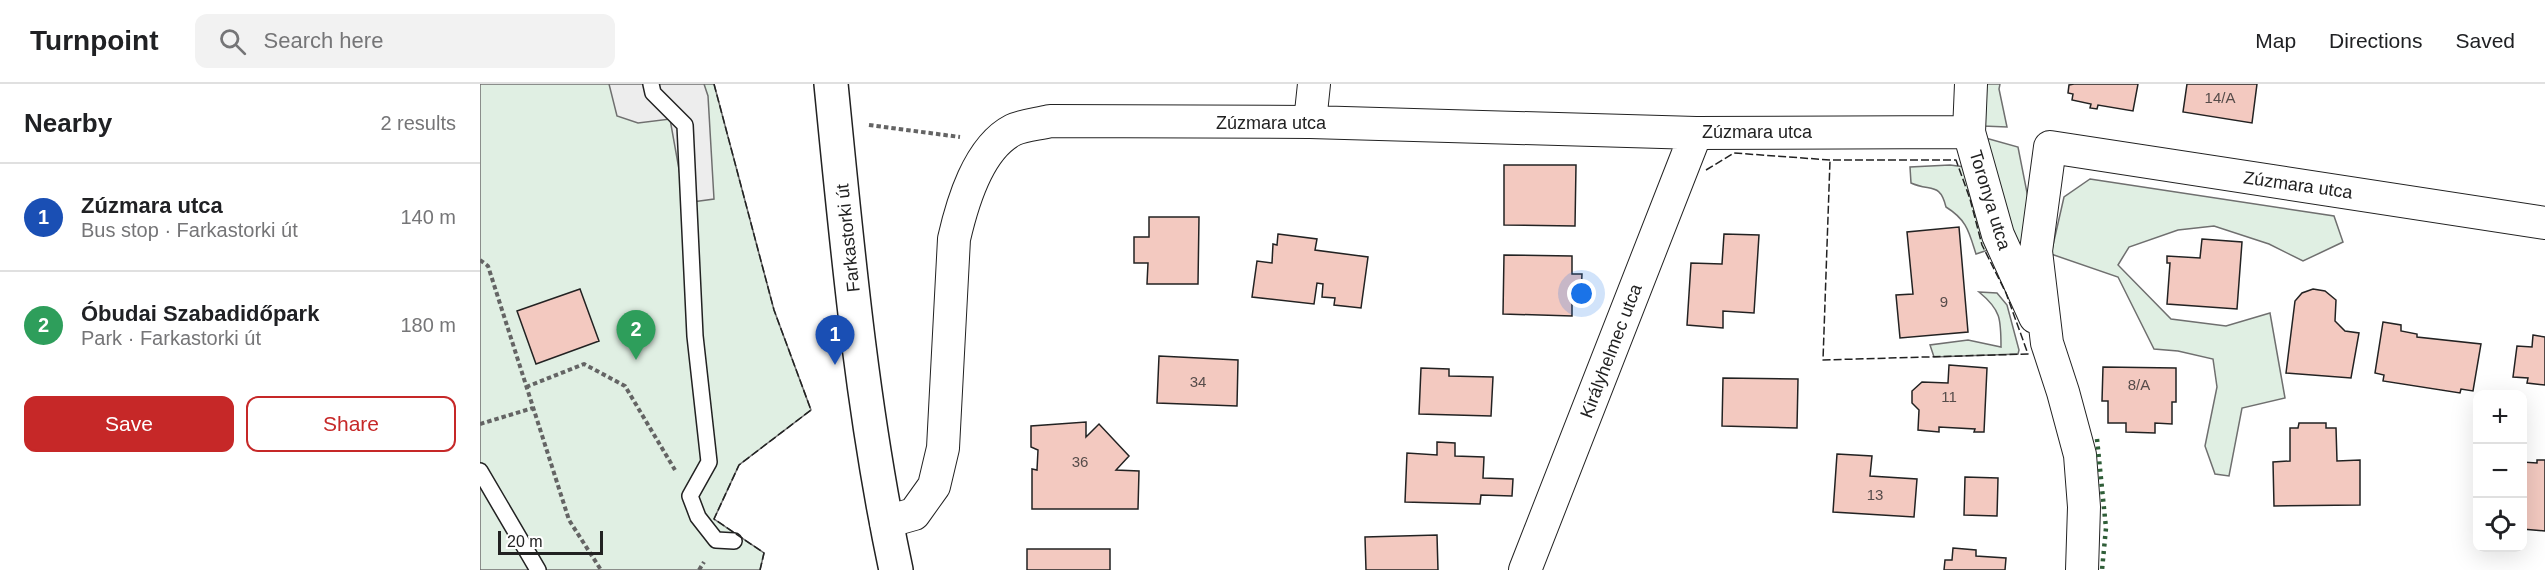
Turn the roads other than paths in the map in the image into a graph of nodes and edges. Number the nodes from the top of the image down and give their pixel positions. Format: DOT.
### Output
graph roads {
  1 [pos="651,84"];
  2 [pos="831,84"];
  3 [pos="1314,84"];
  4 [pos="1971,84"];
  5 [pos="1310,122"];
  6 [pos="1969,132"];
  7 [pos="1696,133"];
  8 [pos="2050,147"];
  9 [pos="2545,223"];
  10 [pos="2047,343"];
  11 [pos="480,471"];
  12 [pos="886,522"];
  13 [pos="734,541"];
  14 [pos="538,570"];
  15 [pos="896,570"];
  16 [pos="1525,570"];
  17 [pos="2082,570"];
  1 -- 13 [label="lane"];
  2 -- 12 [label="street, Farkastorki út"];
  3 -- 5 [label="street"];
  4 -- 6 [label="street, Toronya utca"];
  5 -- 7 [label="street, Zúzmara utca"];
  5 -- 12 [label="street, Zúzmara utca"];
  6 -- 7 [label="street, Zúzmara utca"];
  6 -- 10 [label="street, Toronya utca"];
  7 -- 16 [label="street, Királyhelmec utca"];
  8 -- 9 [label="street, Zúzmara utca"];
  8 -- 10 [label="street, Toronya utca"];
  10 -- 17 [label="street, Toronya utca"];
  11 -- 14 [label="lane"];
  12 -- 15 [label="street, Farkastorki út"];
}
